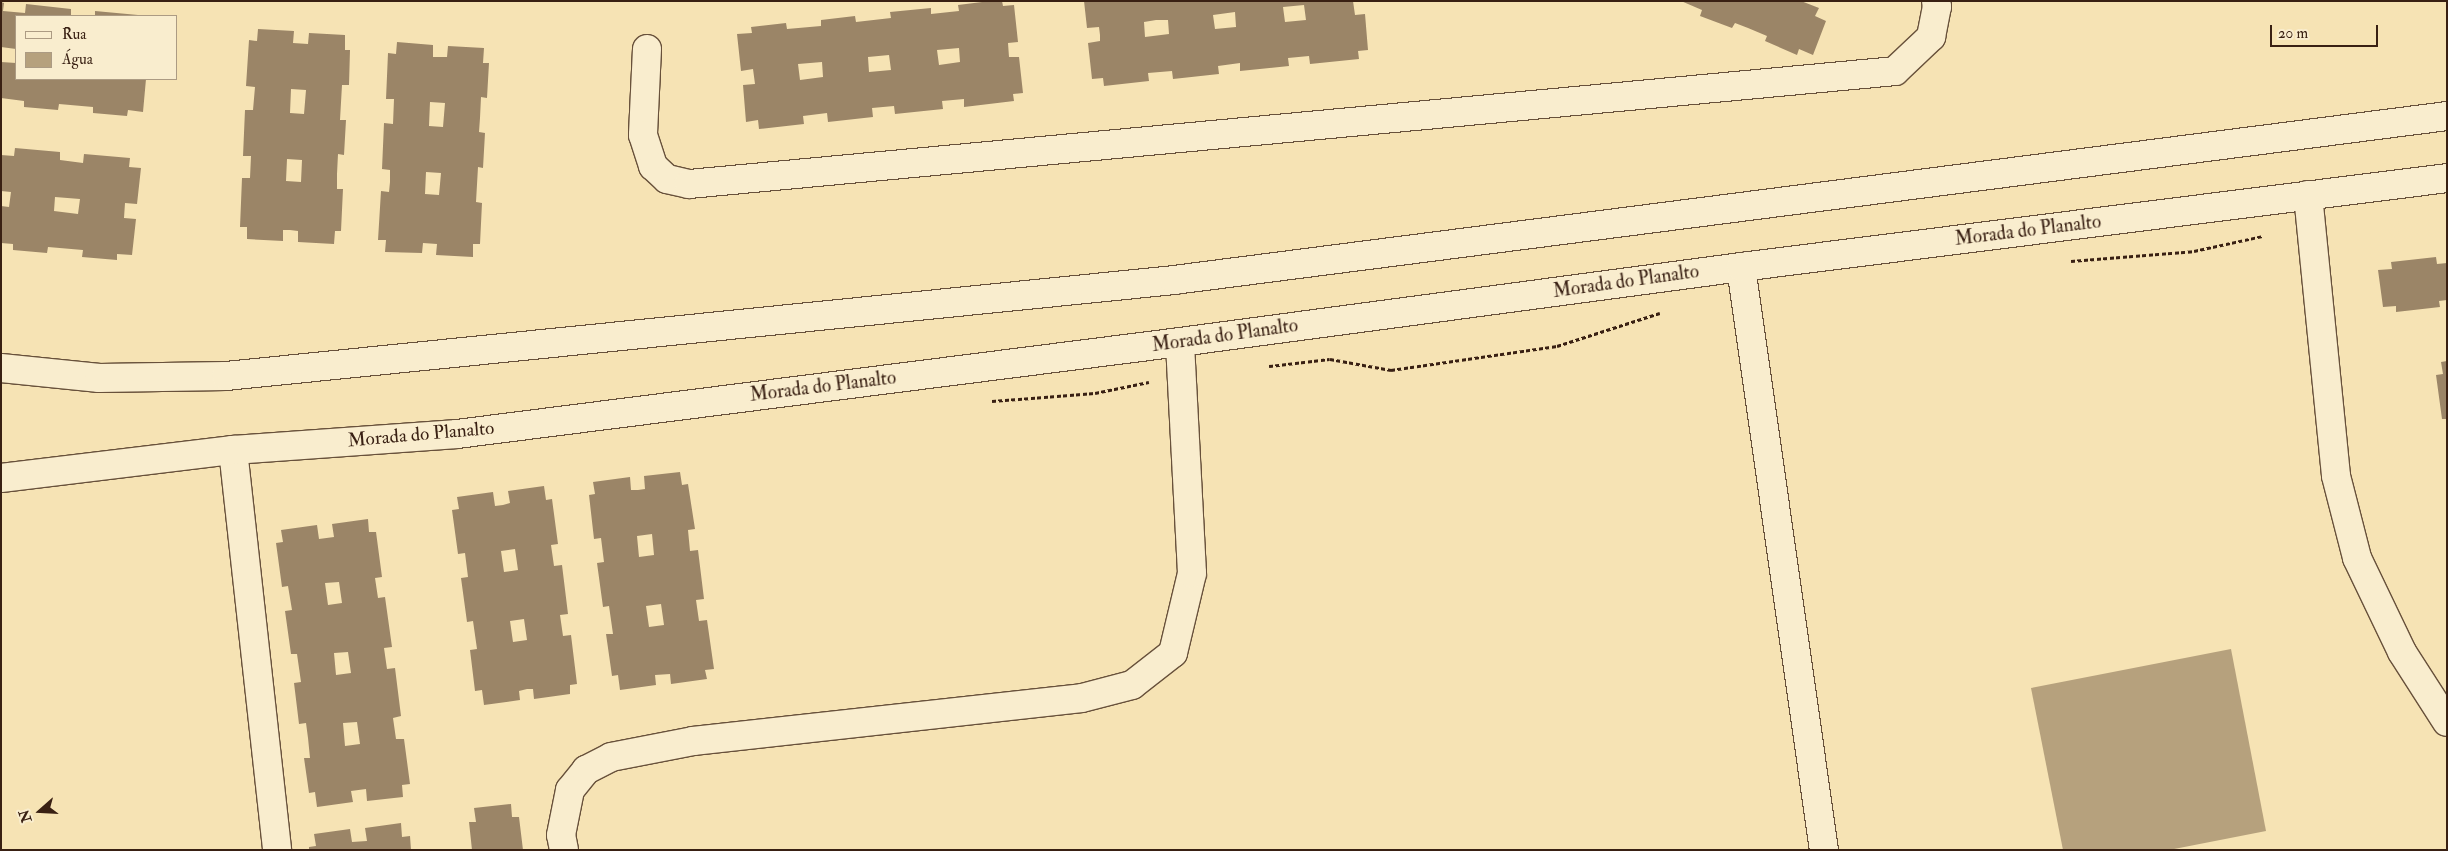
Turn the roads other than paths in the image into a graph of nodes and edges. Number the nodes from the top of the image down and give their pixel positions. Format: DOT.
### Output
graph roads {
  1 [pos="1936,1"];
  2 [pos="647,48"];
  3 [pos="2447,116"];
  4 [pos="2447,178"];
  5 [pos="2308,195"];
  6 [pos="1740,267"];
  7 [pos="1180,342"];
  8 [pos="1,368"];
  9 [pos="233,450"];
  10 [pos="1,478"];
  11 [pos="2447,722"];
  12 [pos="277,850"];
  13 [pos="564,850"];
  14 [pos="1824,850"];
  1 -- 2 [label="street"];
  3 -- 8 [label="street"];
  4 -- 5 [label="street, Morada do Planalto"];
  5 -- 6 [label="street, Morada do Planalto"];
  5 -- 11 [label="street"];
  6 -- 7 [label="street, Morada do Planalto"];
  6 -- 14 [label="street"];
  7 -- 9 [label="street, Morada do Planalto"];
  7 -- 13 [label="street"];
  9 -- 10 [label="street, Morada do Planalto"];
  9 -- 12 [label="street"];
}
